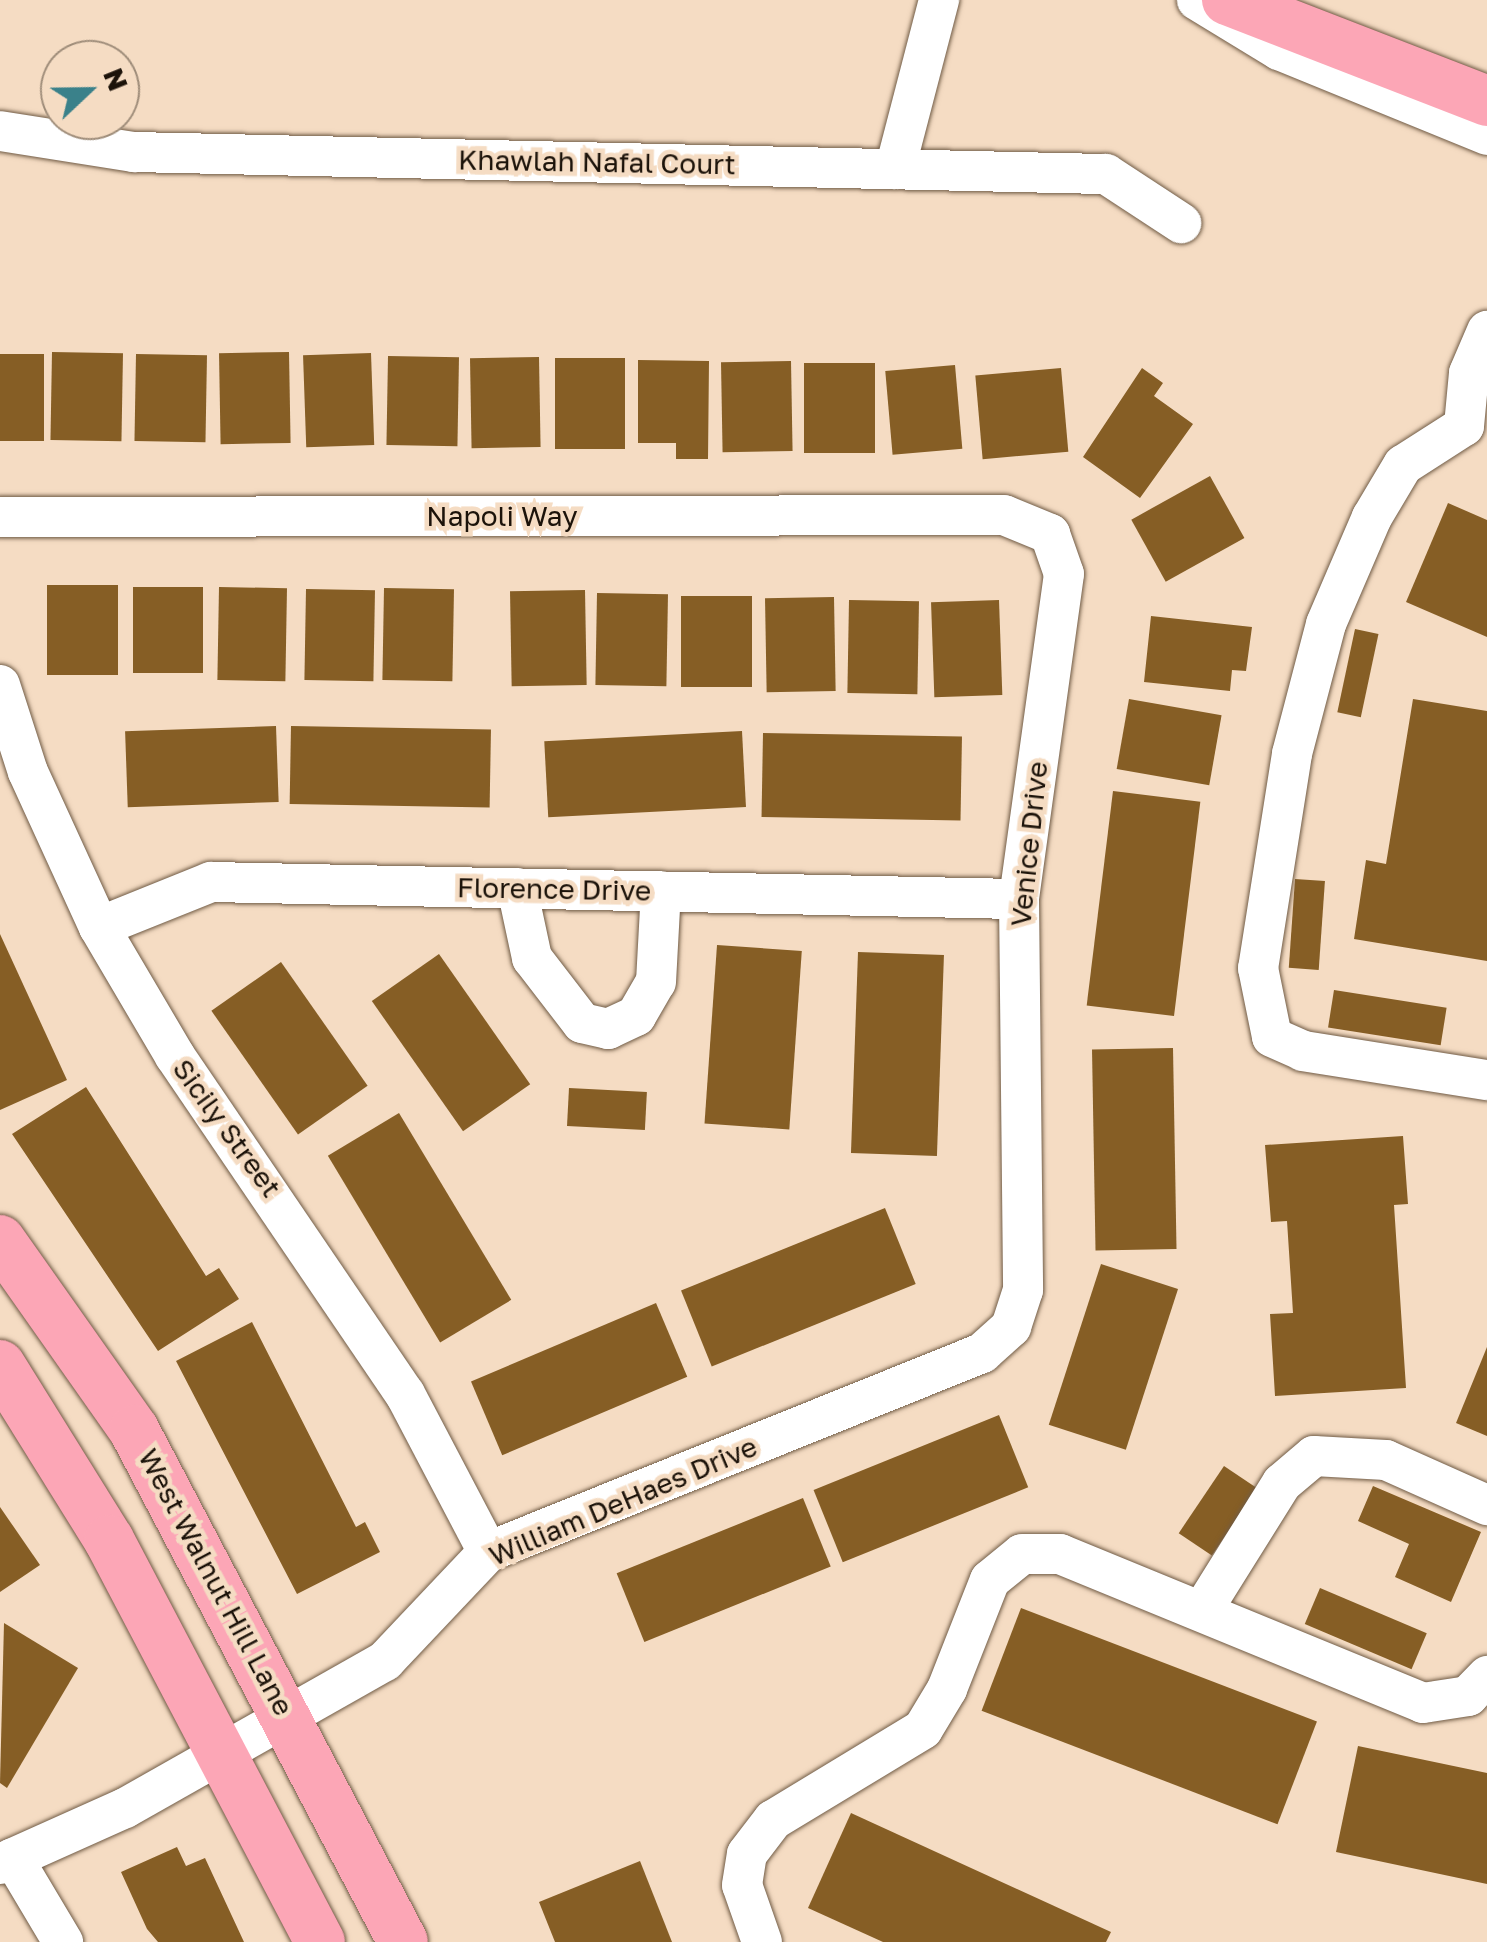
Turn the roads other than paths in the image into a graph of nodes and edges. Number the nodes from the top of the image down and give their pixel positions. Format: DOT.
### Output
graph roads {
  1 [pos="939,0"];
  2 [pos="1197,0"];
  3 [pos="1227,0"];
  4 [pos="1487,101"];
  5 [pos="0,131"];
  6 [pos="1487,135"];
  7 [pos="895,169"];
  8 [pos="1182,223"];
  9 [pos="1487,331"];
  10 [pos="1475,434"];
  11 [pos="1004,514"];
  12 [pos="0,517"];
  13 [pos="0,686"];
  14 [pos="516,888"];
  15 [pos="660,891"];
  16 [pos="1018,899"];
  17 [pos="99,926"];
  18 [pos="1487,1080"];
  19 [pos="0,1240"];
  20 [pos="1011,1326"];
  21 [pos="0,1365"];
  22 [pos="1487,1506"];
  23 [pos="488,1552"];
  24 [pos="1202,1611"];
  25 [pos="1481,1696"];
  26 [pos="287,1712"];
  27 [pos="218,1750"];
  28 [pos="6,1861"];
  29 [pos="63,1942"];
  30 [pos="320,1942"];
  31 [pos="403,1942"];
  32 [pos="762,1942"];
  1 -- 7 [label="street"];
  2 -- 6 [label="street"];
  3 -- 4 [label="main road"];
  5 -- 7 [label="street, Khawlah Nafal Court"];
  7 -- 8 [label="street, Khawlah Nafal Court"];
  9 -- 10 [label="street"];
  10 -- 18 [label="street"];
  11 -- 12 [label="street, Napoli Way"];
  11 -- 16 [label="street, Venice Drive"];
  13 -- 17 [label="street, Sicily Street"];
  14 -- 15 [label="street, Florence Drive"];
  14 -- 15 [label="street"];
  14 -- 17 [label="street, Florence Drive"];
  15 -- 16 [label="street, Florence Drive"];
  16 -- 20 [label="street, Venice Drive"];
  17 -- 23 [label="street, Sicily Street"];
  19 -- 26 [label="main road, West Walnut Hill Lane"];
  20 -- 23 [label="street, William DeHaes Drive"];
  21 -- 27 [label="main road"];
  22 -- 24 [label="street"];
  23 -- 26 [label="street, William DeHaes Drive"];
  24 -- 25 [label="street"];
  24 -- 32 [label="street"];
  26 -- 27 [label="street, William DeHaes Drive"];
  26 -- 31 [label="main road, West Walnut Hill Lane"];
  27 -- 28 [label="street, William DeHaes Drive"];
  27 -- 30 [label="main road"];
  28 -- 29 [label="street"];
}
